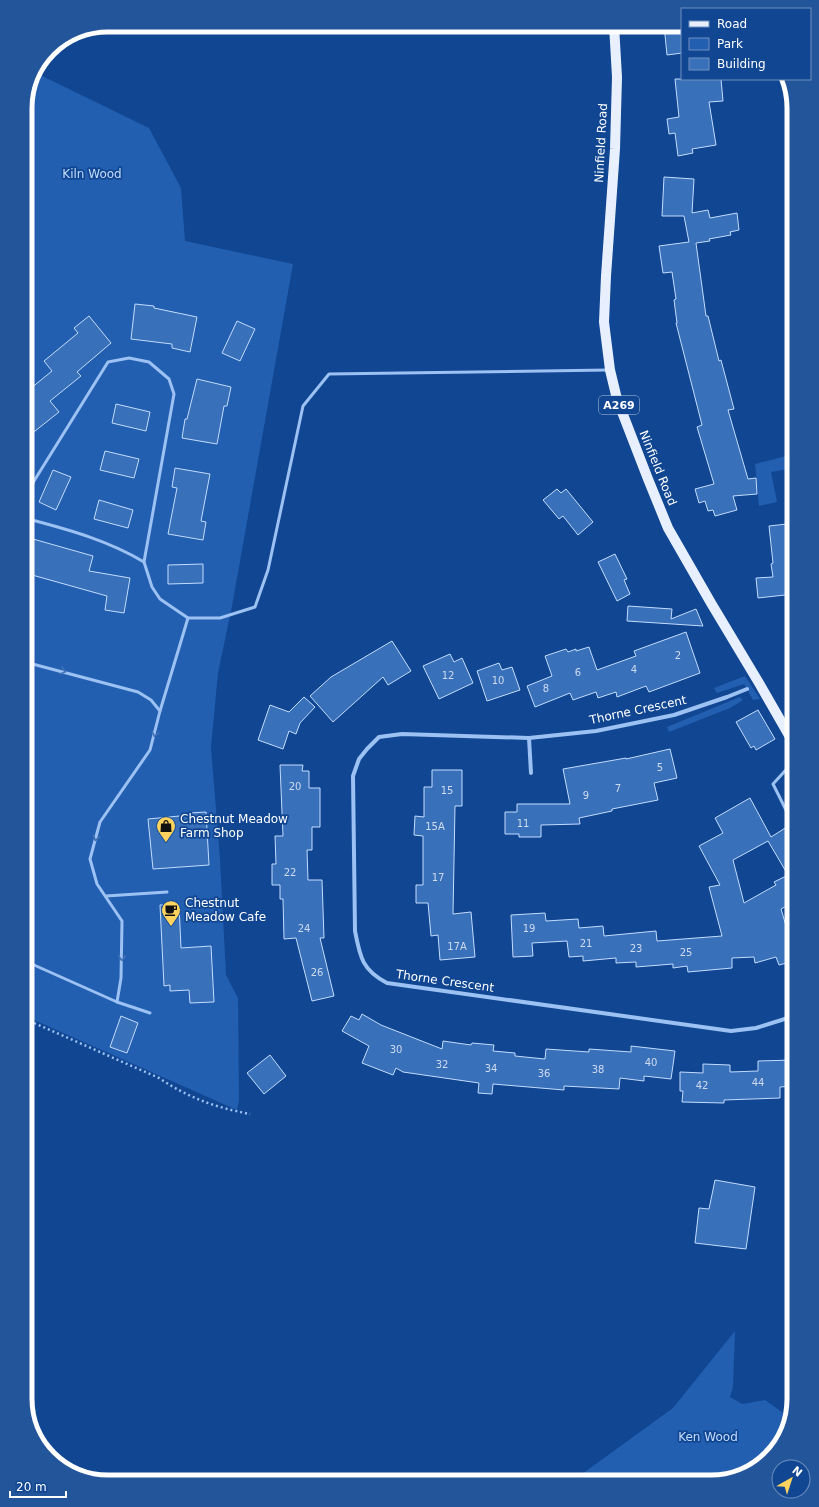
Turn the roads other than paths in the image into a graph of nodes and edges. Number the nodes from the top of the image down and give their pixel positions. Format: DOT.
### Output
graph roads {
  1 [pos="614,32"];
  2 [pos="610,370"];
  3 [pos="32,485"];
  4 [pos="32,520"];
  5 [pos="144,562"];
  6 [pos="188,618"];
  7 [pos="32,664"];
  8 [pos="747,689"];
  9 [pos="160,711"];
  10 [pos="787,732"];
  11 [pos="530,738"];
  12 [pos="787,769"];
  13 [pos="531,773"];
  14 [pos="787,812"];
  15 [pos="167,892"];
  16 [pos="106,896"];
  17 [pos="32,964"];
  18 [pos="117,1002"];
  19 [pos="150,1013"];
  20 [pos="787,1018"];
  1 -- 2 [label="main road, Ninfield Road / A269"];
  2 -- 6 [label="lane"];
  2 -- 10 [label="main road, Ninfield Road / A269"];
  3 -- 5 [label="lane"];
  4 -- 5 [label="lane"];
  5 -- 6 [label="lane"];
  6 -- 9 [label="lane"];
  7 -- 9 [label="lane, one-way"];
  8 -- 11 [label="street, Thorne Crescent"];
  9 -- 16 [label="lane, one-way"];
  11 -- 13 [label="street"];
  11 -- 20 [label="street, Thorne Crescent"];
  12 -- 14 [label="lane"];
  15 -- 16 [label="lane"];
  16 -- 18 [label="lane, one-way"];
  17 -- 18 [label="lane"];
  18 -- 19 [label="lane"];
}
